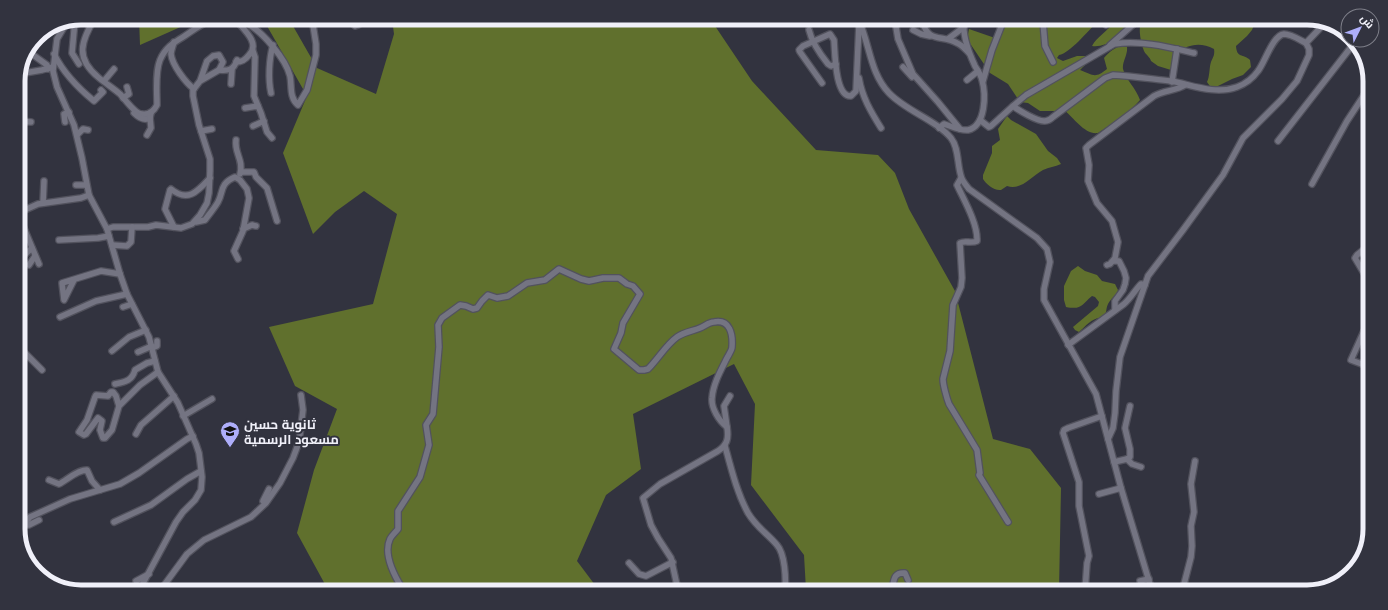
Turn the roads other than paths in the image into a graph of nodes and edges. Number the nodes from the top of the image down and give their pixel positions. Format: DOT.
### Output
graph roads {
  1 [pos="91,25"];
  2 [pos="202,25"];
  3 [pos="240,25"];
  4 [pos="250,25"];
  5 [pos="313,25"];
  6 [pos="858,25"];
  7 [pos="860,25"];
  8 [pos="895,25"];
  9 [pos="924,25"];
  10 [pos="963,25"];
  11 [pos="964,25"];
  12 [pos="1002,25"];
  13 [pos="1043,25"];
  14 [pos="1133,25"];
  15 [pos="74,26"];
  16 [pos="1321,27"];
  17 [pos="64,28"];
  18 [pos="809,30"];
  19 [pos="913,30"];
  20 [pos="930,36"];
  21 [pos="948,40"];
  22 [pos="174,42"];
  23 [pos="814,42"];
  24 [pos="1306,43"];
  25 [pos="272,45"];
  26 [pos="1108,47"];
  27 [pos="1350,48"];
  28 [pos="1178,49"];
  29 [pos="253,51"];
  30 [pos="969,53"];
  31 [pos="1194,53"];
  32 [pos="32,54"];
  33 [pos="54,54"];
  34 [pos="1053,62"];
  35 [pos="79,64"];
  36 [pos="836,64"];
  37 [pos="903,67"];
  38 [pos="50,68"];
  39 [pos="114,69"];
  40 [pos="232,69"];
  41 [pos="219,70"];
  42 [pos="857,70"];
  43 [pos="978,71"];
  44 [pos="26,73"];
  45 [pos="967,80"];
  46 [pos="104,81"];
  47 [pos="200,81"];
  48 [pos="920,82"];
  49 [pos="983,82"];
  50 [pos="1172,82"];
  51 [pos="822,83"];
  52 [pos="231,84"];
  53 [pos="1186,85"];
  54 [pos="127,87"];
  55 [pos="194,89"];
  56 [pos="101,90"];
  57 [pos="270,93"];
  58 [pos="119,94"];
  59 [pos="1363,97"];
  60 [pos="123,98"];
  61 [pos="258,106"];
  62 [pos="1013,106"];
  63 [pos="246,108"];
  64 [pos="69,112"];
  65 [pos="150,116"];
  66 [pos="980,120"];
  67 [pos="25,121"];
  68 [pos="264,121"];
  69 [pos="31,122"];
  70 [pos="65,122"];
  71 [pos="252,126"];
  72 [pos="881,128"];
  73 [pos="939,128"];
  74 [pos="212,129"];
  75 [pos="88,130"];
  76 [pos="960,130"];
  77 [pos="201,131"];
  78 [pos="76,135"];
  79 [pos="147,135"];
  80 [pos="272,138"];
  81 [pos="236,140"];
  82 [pos="1278,141"];
  83 [pos="241,172"];
  84 [pos="210,178"];
  85 [pos="235,178"];
  86 [pos="961,178"];
  87 [pos="44,181"];
  88 [pos="1312,184"];
  89 [pos="76,185"];
  90 [pos="86,185"];
  91 [pos="89,195"];
  92 [pos="43,203"];
  93 [pos="25,210"];
  94 [pos="277,221"];
  95 [pos="196,222"];
  96 [pos="256,226"];
  97 [pos="132,227"];
  98 [pos="174,227"];
  99 [pos="107,229"];
  100 [pos="243,229"];
  101 [pos="25,230"];
  102 [pos="109,236"];
  103 [pos="59,240"];
  104 [pos="112,245"];
  105 [pos="32,248"];
  106 [pos="1363,250"];
  107 [pos="25,254"];
  108 [pos="36,256"];
  109 [pos="238,259"];
  110 [pos="1114,261"];
  111 [pos="39,264"];
  112 [pos="29,265"];
  113 [pos="1107,265"];
  114 [pos="1363,272"];
  115 [pos="120,274"];
  116 [pos="74,280"];
  117 [pos="1145,285"];
  118 [pos="127,294"];
  119 [pos="132,304"];
  120 [pos="123,307"];
  121 [pos="1115,310"];
  122 [pos="60,317"];
  123 [pos="146,330"];
  124 [pos="1363,334"];
  125 [pos="157,341"];
  126 [pos="1068,345"];
  127 [pos="152,347"];
  128 [pos="112,351"];
  129 [pos="138,352"];
  130 [pos="25,353"];
  131 [pos="155,361"];
  132 [pos="1363,364"];
  133 [pos="42,370"];
  134 [pos="158,372"];
  135 [pos="115,384"];
  136 [pos="300,395"];
  137 [pos="174,396"];
  138 [pos="730,396"];
  139 [pos="212,399"];
  140 [pos="119,406"];
  141 [pos="1130,406"];
  142 [pos="184,416"];
  143 [pos="1102,416"];
  144 [pos="727,427"];
  145 [pos="136,434"];
  146 [pos="192,436"];
  147 [pos="1108,439"];
  148 [pos="725,446"];
  149 [pos="1127,459"];
  150 [pos="1195,461"];
  151 [pos="1114,462"];
  152 [pos="1141,467"];
  153 [pos="201,471"];
  154 [pos="49,480"];
  155 [pos="107,482"];
  156 [pos="113,486"];
  157 [pos="1121,488"];
  158 [pos="269,489"];
  159 [pos="100,490"];
  160 [pos="1099,494"];
  161 [pos="252,517"];
  162 [pos="39,520"];
  163 [pos="114,522"];
  164 [pos="1008,522"];
  165 [pos="25,524"];
  166 [pos="25,525"];
  167 [pos="673,562"];
  168 [pos="629,563"];
  169 [pos="149,574"];
  170 [pos="1149,579"];
  171 [pos="908,580"];
  172 [pos="136,581"];
  173 [pos="1140,581"];
  174 [pos="142,585"];
  175 [pos="164,585"];
  176 [pos="400,585"];
  177 [pos="677,585"];
  178 [pos="785,585"];
  179 [pos="893,585"];
  180 [pos="1085,585"];
  181 [pos="1150,585"];
  182 [pos="1184,585"];
  1 -- 46 [label="street"];
  2 -- 22 [label="street"];
  3 -- 29 [label="street"];
  4 -- 25 [label="street"];
  5 -- 25 [label="street"];
  6 -- 42 [label="street"];
  7 -- 73 [label="street"];
  8 -- 48 [label="street"];
  9 -- 20 [label="street"];
  10 -- 21 [label="street"];
  11 -- 30 [label="street"];
  12 -- 49 [label="street"];
  13 -- 34 [label="street"];
  14 -- 26 [label="street"];
  15 -- 35 [label="street"];
  16 -- 24 [label="street"];
  17 -- 33 [label="street"];
  18 -- 23 [label="street"];
  19 -- 20 [label="street"];
  20 -- 21 [label="street"];
  21 -- 30 [label="street"];
  22 -- 55 [label="street"];
  22 -- 65 [label="street"];
  23 -- 36 [label="street"];
  23 -- 36 [label="street"];
  23 -- 51 [label="street"];
  24 -- 53 [label="street"];
  24 -- 117 [label="street"];
  25 -- 57 [label="street"];
  26 -- 28 [label="street"];
  26 -- 62 [label="street"];
  27 -- 82 [label="street"];
  28 -- 31 [label="street"];
  28 -- 50 [label="street"];
  29 -- 40 [label="street"];
  29 -- 61 [label="street"];
  30 -- 43 [label="street"];
  32 -- 38 [label="street"];
  33 -- 38 [label="street"];
  33 -- 56 [label="street"];
  36 -- 42 [label="street"];
  37 -- 48 [label="street"];
  38 -- 44 [label="street"];
  38 -- 64 [label="street"];
  39 -- 46 [label="street"];
  40 -- 41 [label="street"];
  40 -- 52 [label="street"];
  41 -- 47 [label="street"];
  41 -- 47 [label="street"];
  42 -- 72 [label="street"];
  43 -- 45 [label="street"];
  43 -- 49 [label="street"];
  46 -- 58 [label="street"];
  47 -- 55 [label="street"];
  48 -- 76 [label="street"];
  49 -- 66 [label="street"];
  50 -- 53 [label="street"];
  50 -- 62 [label="street"];
  53 -- 110 [label="street"];
  54 -- 60 [label="street"];
  55 -- 77 [label="street"];
  58 -- 60 [label="street"];
  58 -- 65 [label="street"];
  59 -- 88 [label="street"];
  60 -- 65 [label="street"];
  61 -- 63 [label="street"];
  61 -- 68 [label="street"];
  62 -- 66 [label="street"];
  64 -- 70 [label="street"];
  64 -- 78 [label="street"];
  65 -- 79 [label="street"];
  66 -- 76 [label="street"];
  67 -- 69 [label="street"];
  68 -- 71 [label="street"];
  68 -- 80 [label="street"];
  73 -- 76 [label="street"];
  73 -- 86 [label="street"];
  74 -- 77 [label="street"];
  75 -- 78 [label="street"];
  77 -- 84 [label="street"];
  78 -- 90 [label="street"];
  81 -- 83 [label="street"];
  83 -- 85 [label="street"];
  83 -- 94 [label="street"];
  84 -- 95 [label="street"];
  84 -- 98 [label="street"];
  85 -- 95 [label="street"];
  85 -- 100 [label="street"];
  86 -- 126 [label="street"];
  86 -- 164 [label="street"];
  87 -- 92 [label="street"];
  89 -- 90 [label="street"];
  90 -- 91 [label="street"];
  91 -- 92 [label="street"];
  91 -- 99 [label="street"];
  92 -- 93 [label="street"];
  95 -- 98 [label="street"];
  96 -- 100 [label="street"];
  97 -- 98 [label="street"];
  97 -- 99 [label="street"];
  97 -- 104 [label="street"];
  99 -- 102 [label="street"];
  100 -- 109 [label="street"];
  101 -- 105 [label="street"];
  102 -- 103 [label="street"];
  102 -- 104 [label="street"];
  104 -- 115 [label="street"];
  105 -- 107 [label="street"];
  105 -- 108 [label="street"];
  106 -- 114 [label="street"];
  108 -- 111 [label="street"];
  108 -- 112 [label="street"];
  110 -- 113 [label="street"];
  110 -- 121 [label="street"];
  115 -- 116 [label="street"];
  115 -- 118 [label="street"];
  117 -- 121 [label="street"];
  117 -- 147 [label="street"];
  118 -- 119 [label="street"];
  118 -- 122 [label="street"];
  119 -- 120 [label="street"];
  119 -- 123 [label="street"];
  121 -- 126 [label="street"];
  123 -- 127 [label="street"];
  123 -- 128 [label="street"];
  124 -- 132 [label="street"];
  125 -- 127 [label="street"];
  126 -- 143 [label="street"];
  127 -- 129 [label="street"];
  127 -- 131 [label="street"];
  130 -- 133 [label="street"];
  131 -- 134 [label="street"];
  131 -- 135 [label="street"];
  134 -- 137 [label="street"];
  134 -- 140 [label="street"];
  136 -- 161 [label="street"];
  137 -- 142 [label="street"];
  137 -- 145 [label="street"];
  138 -- 144 [label="street"];
  139 -- 142 [label="street"];
  140 -- 140 [label="street"];
  141 -- 149 [label="street"];
  142 -- 146 [label="street"];
  143 -- 147 [label="street"];
  143 -- 180 [label="street"];
  144 -- 148 [label="street"];
  144 -- 176 [label="street"];
  146 -- 153 [label="street"];
  146 -- 156 [label="street"];
  147 -- 151 [label="street"];
  148 -- 167 [label="street"];
  148 -- 178 [label="street"];
  149 -- 151 [label="street"];
  149 -- 152 [label="street"];
  150 -- 182 [label="street"];
  151 -- 157 [label="street"];
  153 -- 163 [label="street"];
  153 -- 169 [label="street"];
  154 -- 159 [label="street"];
  155 -- 156 [label="street"];
  156 -- 159 [label="street"];
  157 -- 160 [label="street"];
  157 -- 170 [label="street"];
  158 -- 161 [label="street"];
  159 -- 165 [label="street"];
  161 -- 175 [label="street"];
  162 -- 166 [label="street"];
  167 -- 168 [label="street"];
  167 -- 177 [label="street"];
  169 -- 172 [label="street"];
  169 -- 174 [label="street"];
  170 -- 173 [label="street"];
  170 -- 181 [label="street"];
  171 -- 179 [label="street"];
}
